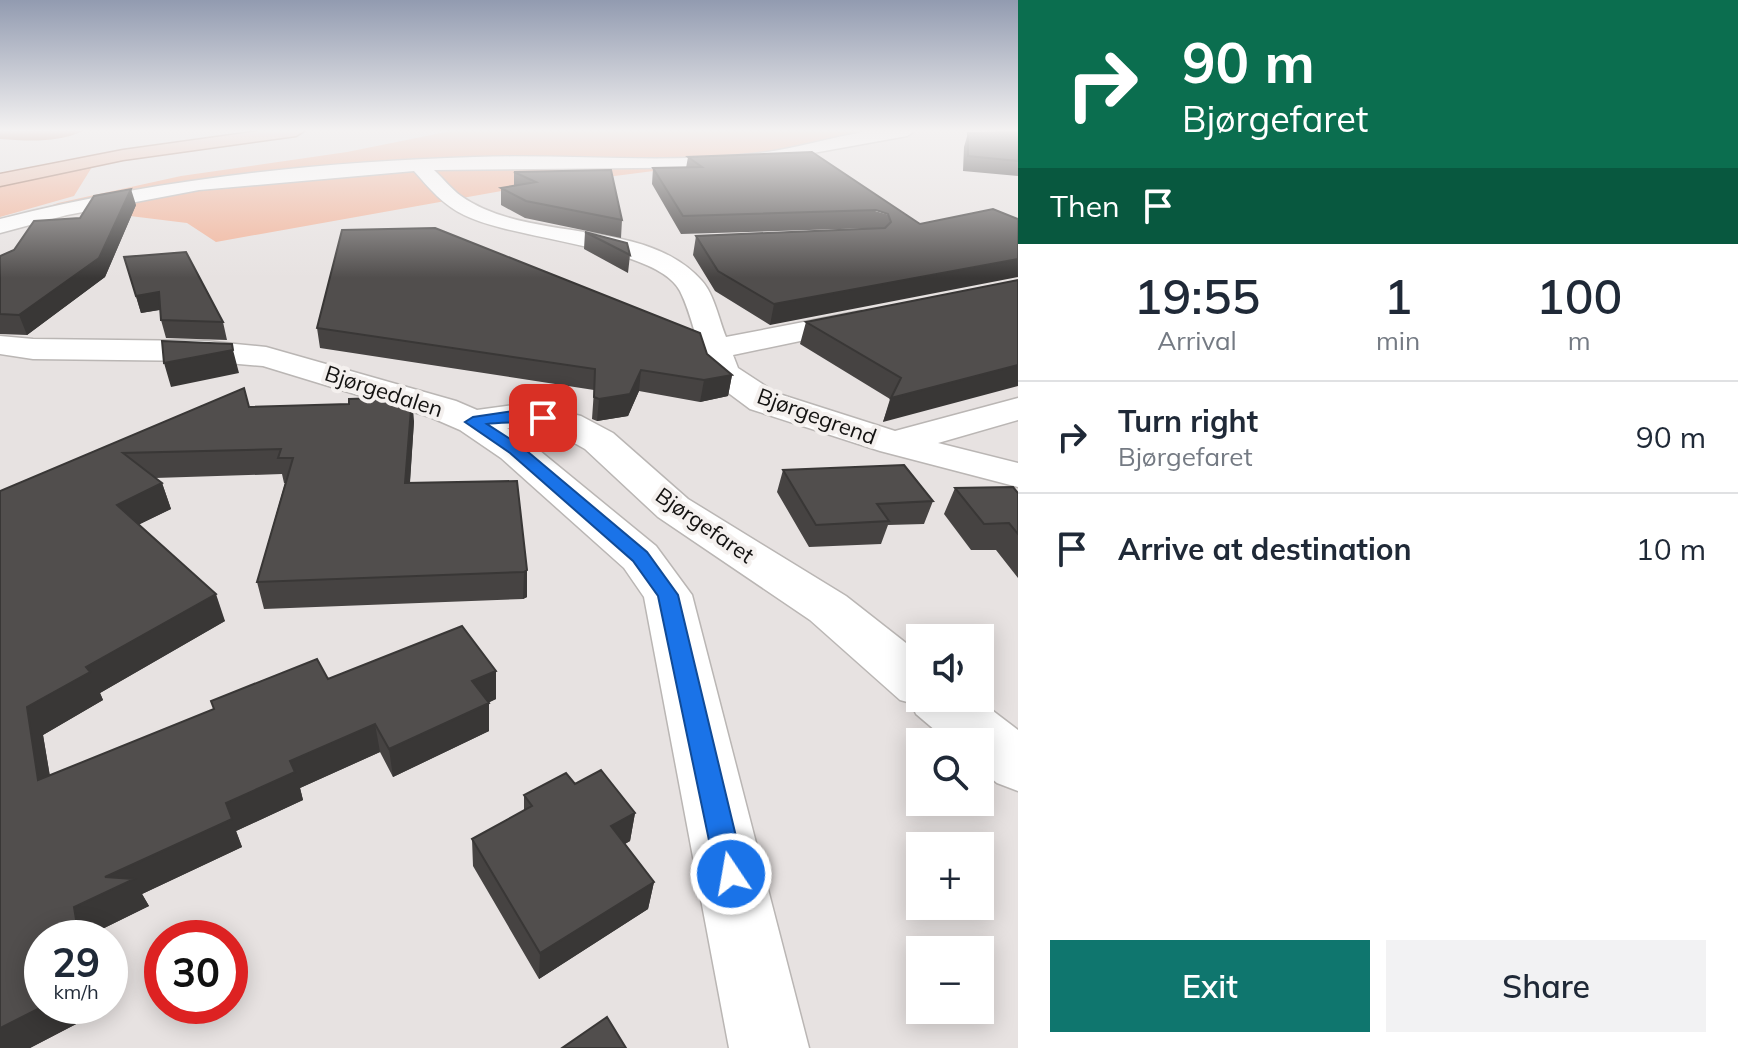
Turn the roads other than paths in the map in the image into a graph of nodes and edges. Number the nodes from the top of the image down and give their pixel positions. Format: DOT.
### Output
graph roads {
  1 [pos="253,180"];
  2 [pos="433,180"];
  3 [pos="0,226"];
  4 [pos="673,242"];
  5 [pos="631,250"];
  6 [pos="893,314"];
  7 [pos="0,345"];
  8 [pos="715,349"];
  9 [pos="1018,409"];
  10 [pos="473,422"];
  11 [pos="894,443"];
  12 [pos="1018,475"];
  13 [pos="906,673"];
  14 [pos="953,712"];
  15 [pos="1018,765"];
  16 [pos="769,1048"];
  1 -- 3 [label="street"];
  2 -- 5 [label="street, Bjørgegrend"];
  4 -- 5 [label="street, Bjørgegrend"];
  5 -- 8 [label="street, Bjørgegrend"];
  6 -- 8 [label="street"];
  7 -- 10 [label="street, Bjørgedalen"];
  8 -- 11 [label="street, Bjørgegrend"];
  9 -- 11 [label="street, Bjørgegrend"];
  10 -- 13 [label="street, Bjørgefaret"];
  10 -- 16 [label="street, Bjørgedalen"];
  11 -- 12 [label="street, Bjørgegrend"];
  14 -- 15 [label="street"];
}
